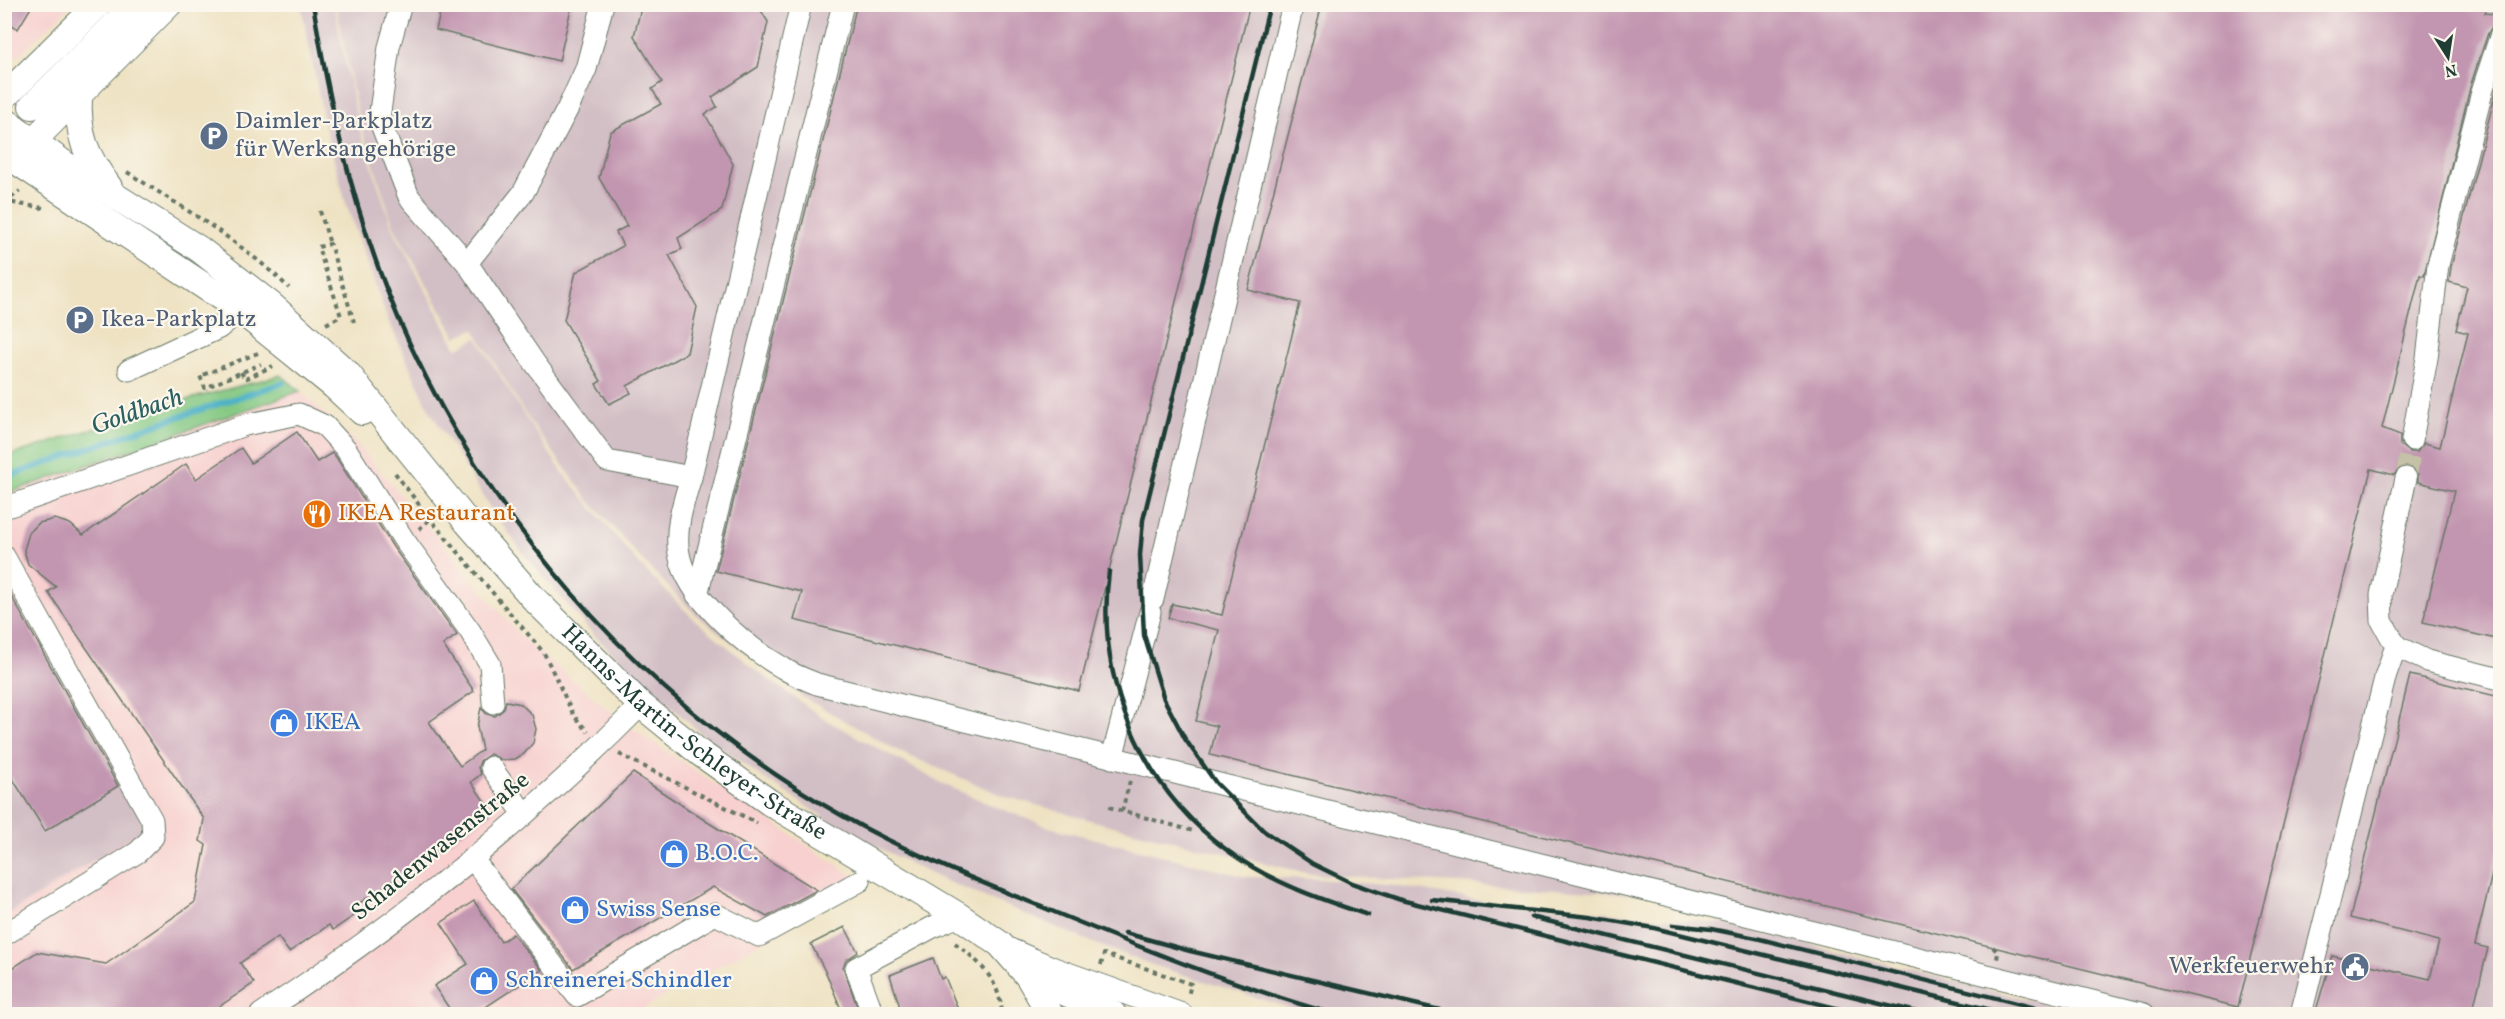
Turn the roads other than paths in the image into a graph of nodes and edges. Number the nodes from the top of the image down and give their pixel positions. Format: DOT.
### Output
graph roads {
  1 [pos="99,4"];
  2 [pos="136,4"];
  3 [pos="169,4"];
  4 [pos="401,4"];
  5 [pos="603,4"];
  6 [pos="801,4"];
  7 [pos="843,4"];
  8 [pos="1293,4"];
  9 [pos="2500,37"];
  10 [pos="79,95"];
  11 [pos="4,98"];
  12 [pos="32,106"];
  13 [pos="4,120"];
  14 [pos="32,142"];
  15 [pos="8,161"];
  16 [pos="116,197"];
  17 [pos="467,263"];
  18 [pos="240,310"];
  19 [pos="129,370"];
  20 [pos="2412,440"];
  21 [pos="403,442"];
  22 [pos="691,477"];
  23 [pos="2406,478"];
  24 [pos="4,508"];
  25 [pos="4,556"];
  26 [pos="697,595"];
  27 [pos="2396,646"];
  28 [pos="2500,679"];
  29 [pos="493,704"];
  30 [pos="641,705"];
  31 [pos="1112,758"];
  32 [pos="491,767"];
  33 [pos="512,795"];
  34 [pos="540,800"];
  35 [pos="524,814"];
  36 [pos="472,858"];
  37 [pos="860,881"];
  38 [pos="959,916"];
  39 [pos="4,935"];
  40 [pos="1000,944"];
  41 [pos="1028,976"];
  42 [pos="1185,1006"];
  43 [pos="261,1014"];
  44 [pos="873,1014"];
  45 [pos="1050,1014"];
  46 [pos="1113,1014"];
  47 [pos="2144,1014"];
  48 [pos="2301,1014"];
  1 -- 11 [label="main road"];
  2 -- 12 [label="main road"];
  3 -- 10 [label="main road"];
  4 -- 17 [label="street"];
  5 -- 17 [label="street"];
  6 -- 22 [label="street"];
  7 -- 26 [label="street"];
  8 -- 31 [label="street"];
  9 -- 20 [label="street"];
  10 -- 14 [label="main road"];
  10 -- 16 [label="main road"];
  13 -- 14 [label="main road, Hanns-Martin-Schleyer-Straße"];
  14 -- 15 [label="main road"];
  14 -- 16 [label="main road, Hanns-Martin-Schleyer-Straße"];
  15 -- 18 [label="main road, Hanns-Martin-Schleyer-Straße"];
  16 -- 21 [label="main road, Hanns-Martin-Schleyer-Straße"];
  17 -- 22 [label="street"];
  18 -- 19 [label="street"];
  18 -- 21 [label="main road, Hanns-Martin-Schleyer-Straße"];
  21 -- 30 [label="main road, Hanns-Martin-Schleyer-Straße"];
  22 -- 26 [label="street"];
  23 -- 27 [label="street"];
  24 -- 29 [label="street"];
  25 -- 39 [label="street"];
  26 -- 31 [label="street"];
  27 -- 28 [label="street"];
  27 -- 48 [label="street"];
  30 -- 34 [label="street, Schadenwasenstraße"];
  30 -- 38 [label="main road, Hanns-Martin-Schleyer-Straße"];
  31 -- 47 [label="street"];
  32 -- 33 [label="street"];
  33 -- 34 [label="street"];
  33 -- 35 [label="street"];
  34 -- 35 [label="street, Schadenwasenstraße"];
  35 -- 36 [label="street, Schadenwasenstraße"];
  36 -- 37 [label="street"];
  36 -- 43 [label="street, Schadenwasenstraße"];
  38 -- 40 [label="main road, Hanns-Martin-Schleyer-Straße"];
  38 -- 44 [label="street"];
  40 -- 41 [label="main road, Hanns-Martin-Schleyer-Straße"];
  40 -- 42 [label="street"];
  41 -- 45 [label="main road, Hanns-Martin-Schleyer-Straße"];
  41 -- 46 [label="main road, Hanns-Martin-Schleyer-Straße"];
}
